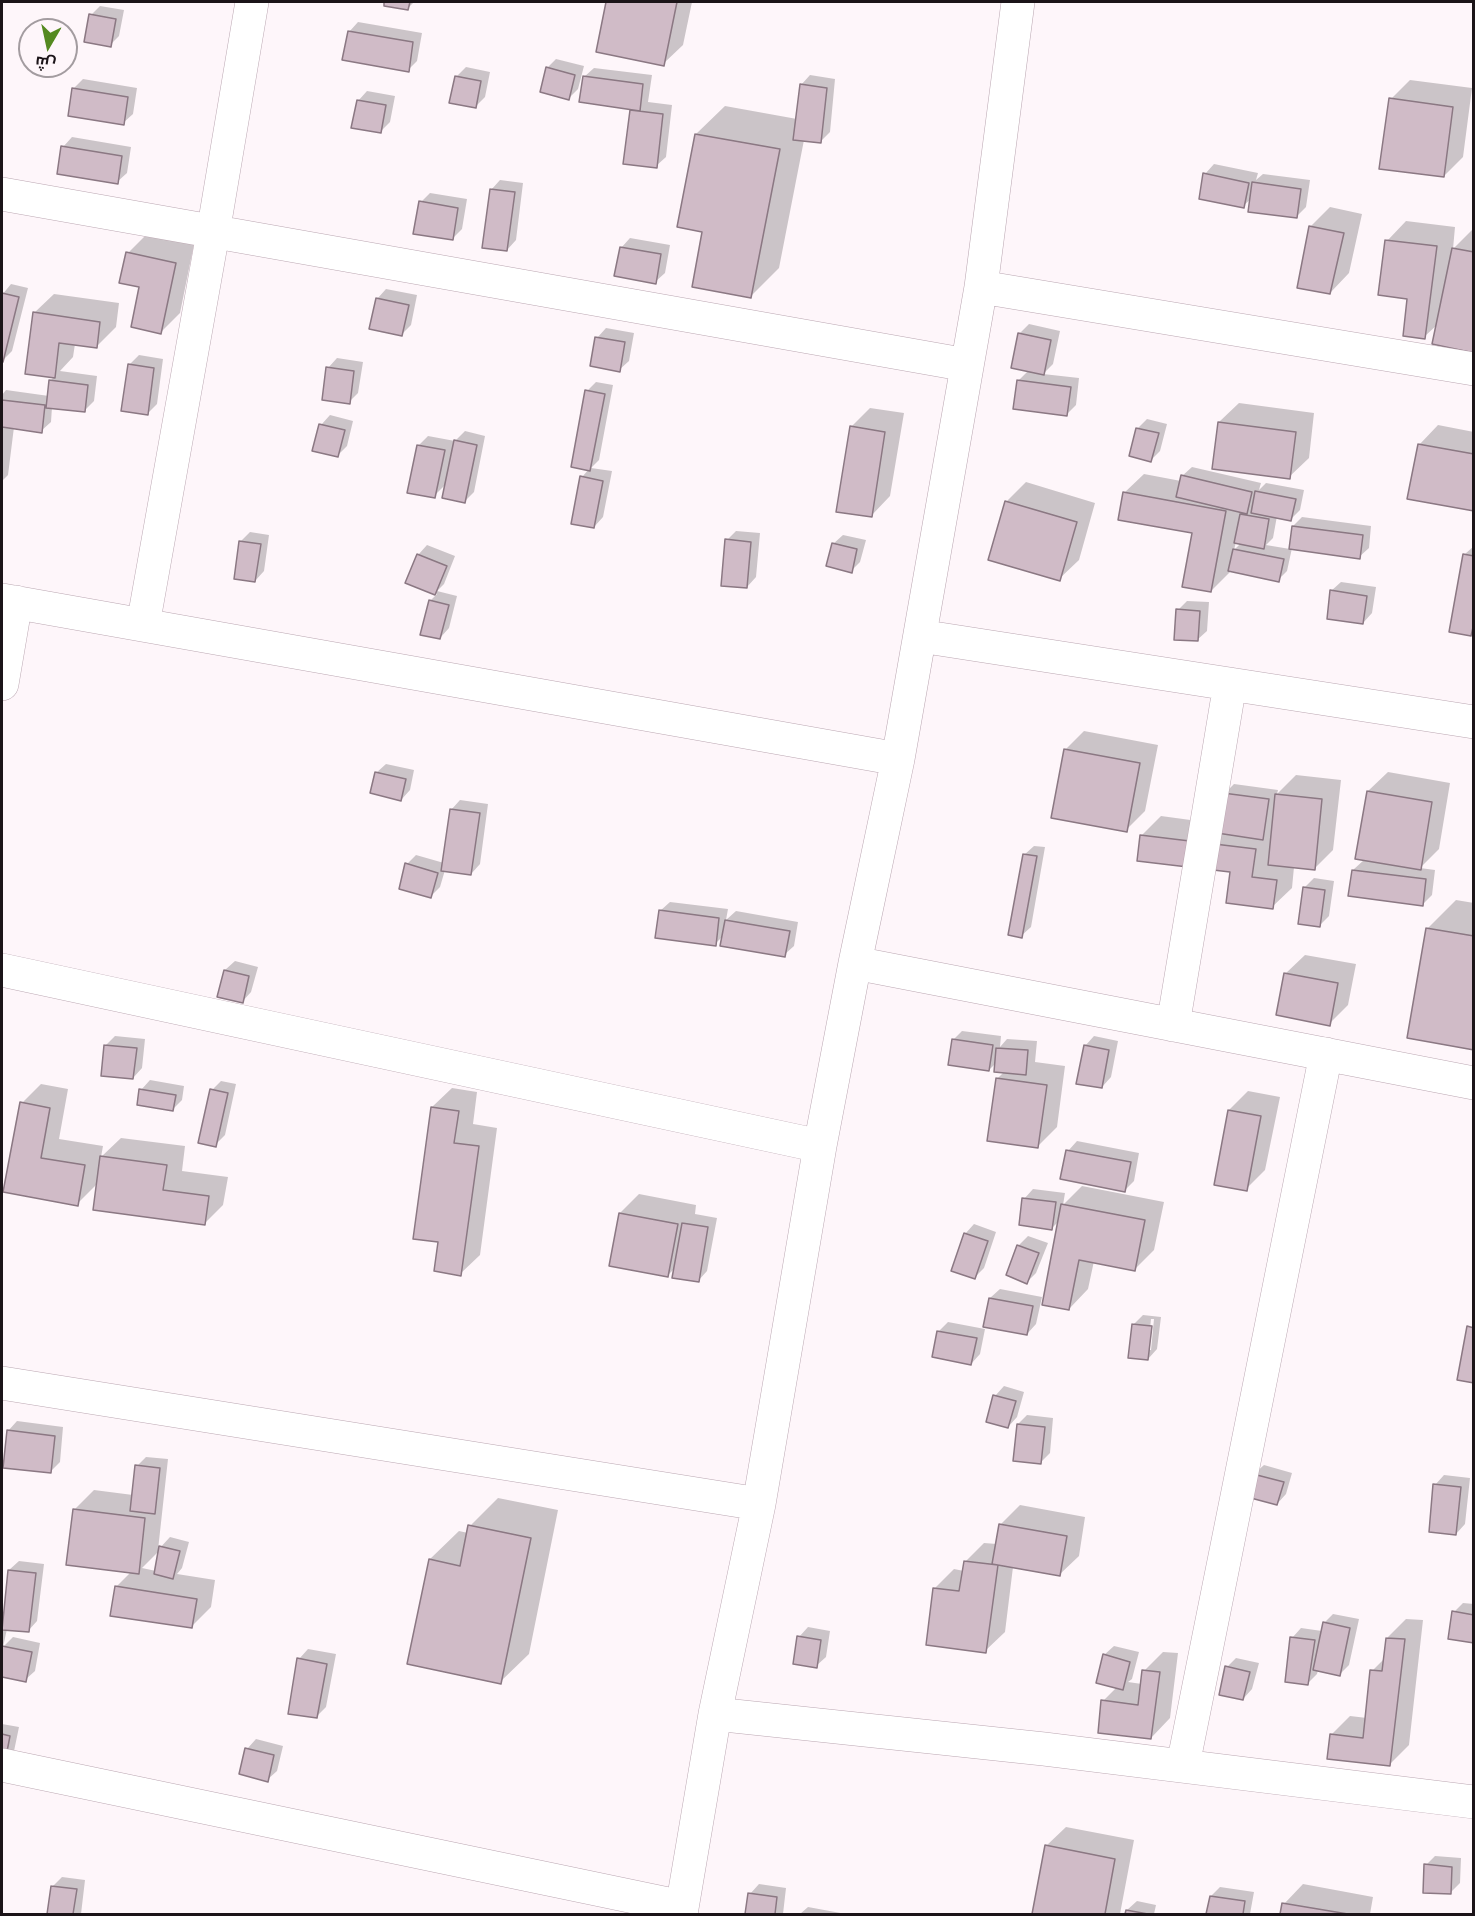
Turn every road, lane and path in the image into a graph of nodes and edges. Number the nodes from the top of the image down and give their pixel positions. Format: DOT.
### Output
graph roads {
  1 [pos="252,2"];
  2 [pos="1018,2"];
  3 [pos="2,194"];
  4 [pos="213,232"];
  5 [pos="981,287"];
  6 [pos="967,365"];
  7 [pos="1473,369"];
  8 [pos="9,601"];
  9 [pos="143,626"];
  10 [pos="920,636"];
  11 [pos="2,684"];
  12 [pos="1230,684"];
  13 [pos="1473,722"];
  14 [pos="898,759"];
  15 [pos="855,963"];
  16 [pos="2,970"];
  17 [pos="1173,1025"];
  18 [pos="1326,1054"];
  19 [pos="1473,1083"];
  20 [pos="820,1146"];
  21 [pos="2,1383"];
  22 [pos="759,1504"];
  23 [pos="716,1714"];
  24 [pos="2,1765"];
  25 [pos="1183,1765"];
  26 [pos="1473,1802"];
  27 [pos="681,1911"];
  1 -- 4 [label="street"];
  2 -- 5 [label="street"];
  3 -- 4 [label="street"];
  4 -- 6 [label="street"];
  4 -- 9 [label="street"];
  5 -- 6 [label="street"];
  5 -- 7 [label="street"];
  6 -- 10 [label="street"];
  8 -- 9 [label="street"];
  8 -- 11 [label="street"];
  9 -- 14 [label="street"];
  10 -- 12 [label="street"];
  10 -- 14 [label="street"];
  12 -- 13 [label="street"];
  12 -- 17 [label="street"];
  14 -- 15 [label="street"];
  15 -- 17 [label="street"];
  15 -- 20 [label="street"];
  16 -- 20 [label="street"];
  17 -- 18 [label="street"];
  18 -- 19 [label="street"];
  18 -- 25 [label="street"];
  20 -- 22 [label="street"];
  21 -- 22 [label="street"];
  22 -- 23 [label="street"];
  23 -- 25 [label="street"];
  23 -- 27 [label="street"];
  24 -- 27 [label="street"];
  25 -- 26 [label="street"];
}
